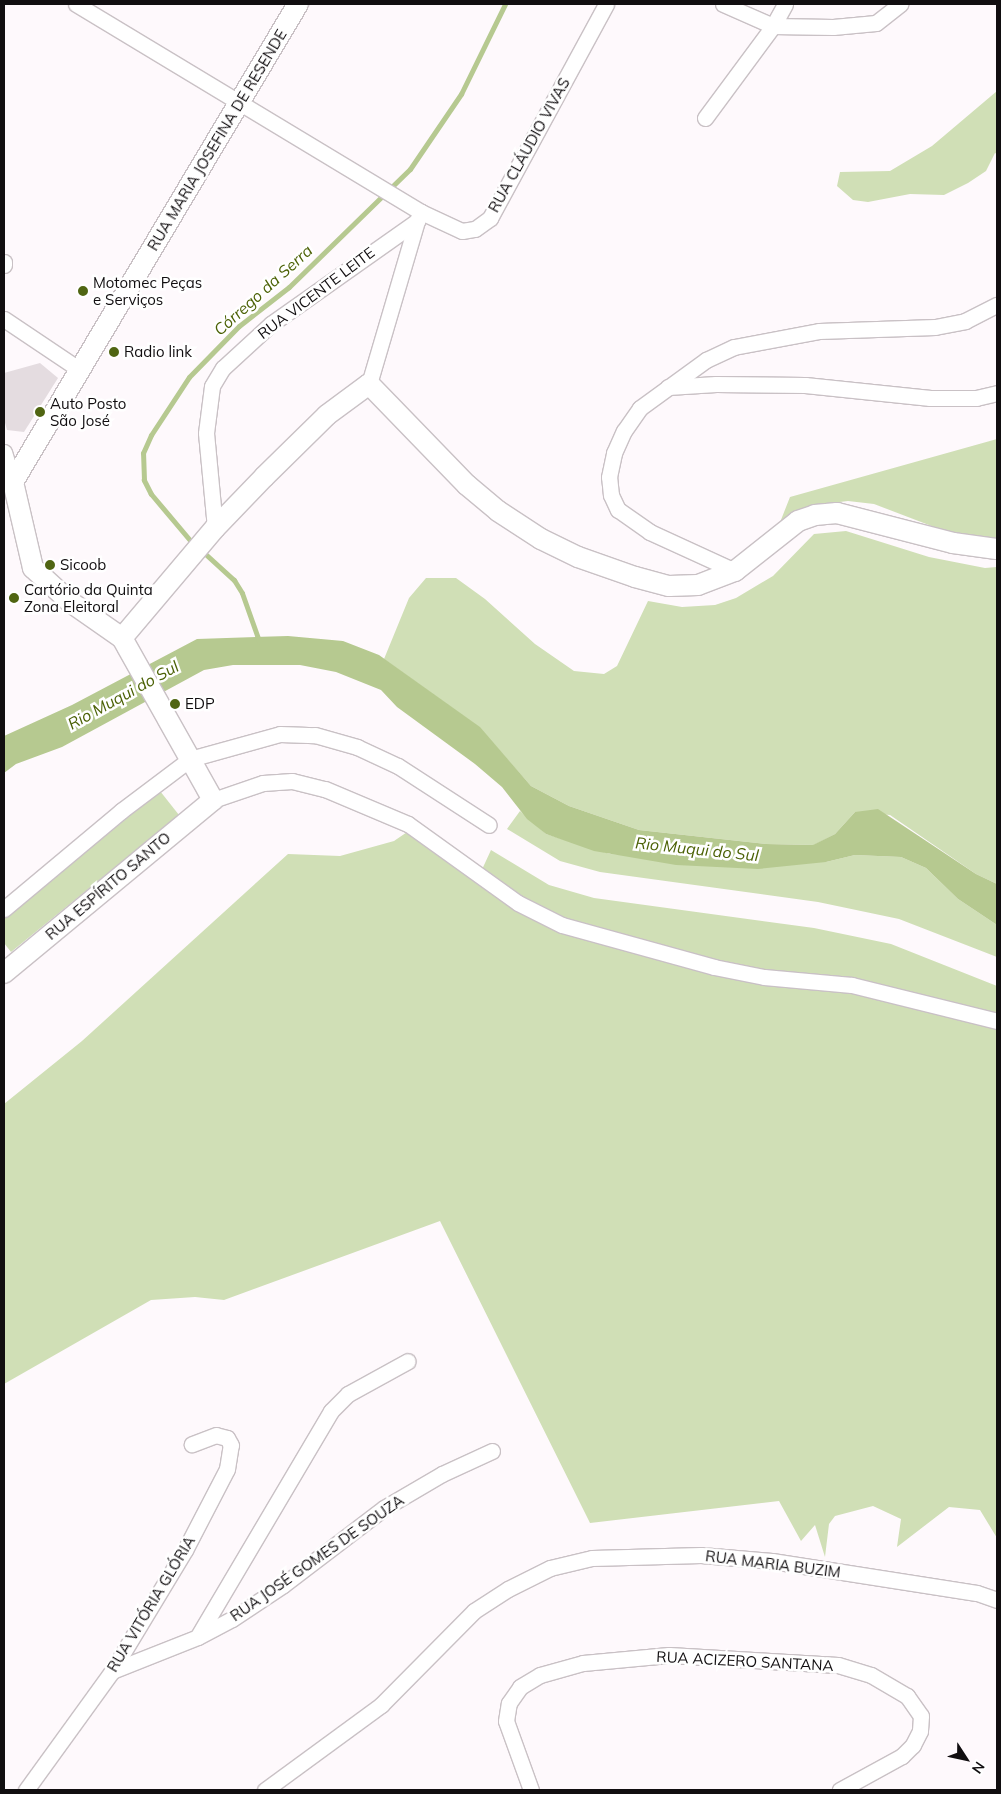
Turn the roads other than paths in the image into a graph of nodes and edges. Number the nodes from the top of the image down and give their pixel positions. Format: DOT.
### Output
graph roads {
  1 [pos="76,4"];
  2 [pos="298,4"];
  3 [pos="606,4"];
  4 [pos="723,4"];
  5 [pos="785,4"];
  6 [pos="900,4"];
  7 [pos="100,9"];
  8 [pos="773,26"];
  9 [pos="240,102"];
  10 [pos="705,118"];
  11 [pos="419,216"];
  12 [pos="997,305"];
  13 [pos="4,319"];
  14 [pos="80,370"];
  15 [pos="369,384"];
  16 [pos="667,387"];
  17 [pos="997,393"];
  18 [pos="4,452"];
  19 [pos="13,482"];
  20 [pos="210,533"];
  21 [pos="997,548"];
  22 [pos="734,571"];
  23 [pos="122,638"];
  24 [pos="190,759"];
  25 [pos="213,800"];
  26 [pos="489,825"];
  27 [pos="4,909"];
  28 [pos="4,973"];
  29 [pos="997,1021"];
  30 [pos="408,1360"];
  31 [pos="192,1444"];
  32 [pos="492,1451"];
  33 [pos="997,1600"];
  34 [pos="198,1637"];
  35 [pos="112,1671"];
  36 [pos="26,1790"];
  37 [pos="266,1790"];
  38 [pos="531,1790"];
  39 [pos="840,1790"];
  1 -- 7 [label="street, RUA CLÁUDIO VIVAS"];
  2 -- 9 [label="main road, RUA MARIA JOSEFINA DE RESENDE"];
  3 -- 11 [label="street, RUA CLÁUDIO VIVAS"];
  4 -- 8 [label="street"];
  5 -- 8 [label="street"];
  6 -- 8 [label="street"];
  7 -- 9 [label="street, RUA CLÁUDIO VIVAS"];
  8 -- 10 [label="street"];
  9 -- 11 [label="street, RUA CLÁUDIO VIVAS"];
  9 -- 14 [label="main road, RUA MARIA JOSEFINA DE RESENDE"];
  11 -- 15 [label="street"];
  11 -- 20 [label="street, RUA VICENTE LEITE"];
  12 -- 16 [label="street"];
  13 -- 14 [label="street"];
  14 -- 19 [label="main road, RUA MARIA JOSEFINA DE RESENDE"];
  15 -- 20 [label="main road"];
  15 -- 22 [label="main road"];
  16 -- 17 [label="street"];
  16 -- 22 [label="street"];
  18 -- 19 [label="street"];
  19 -- 23 [label="main road"];
  20 -- 23 [label="main road"];
  21 -- 22 [label="main road"];
  23 -- 24 [label="main road"];
  24 -- 25 [label="main road"];
  24 -- 26 [label="street"];
  24 -- 27 [label="street"];
  25 -- 28 [label="main road, RUA ESPÍRITO SANTO"];
  25 -- 29 [label="street"];
  30 -- 34 [label="street"];
  31 -- 35 [label="street, RUA VITÓRIA GLÓRIA"];
  32 -- 34 [label="street, RUA JOSÉ GOMES DE SOUZA"];
  33 -- 37 [label="street, RUA MARIA BUZIM"];
  34 -- 35 [label="street, RUA JOSÉ GOMES DE SOUZA"];
  35 -- 36 [label="street, RUA VITÓRIA GLÓRIA"];
  38 -- 39 [label="street, RUA ACIZERO SANTANA"];
}
